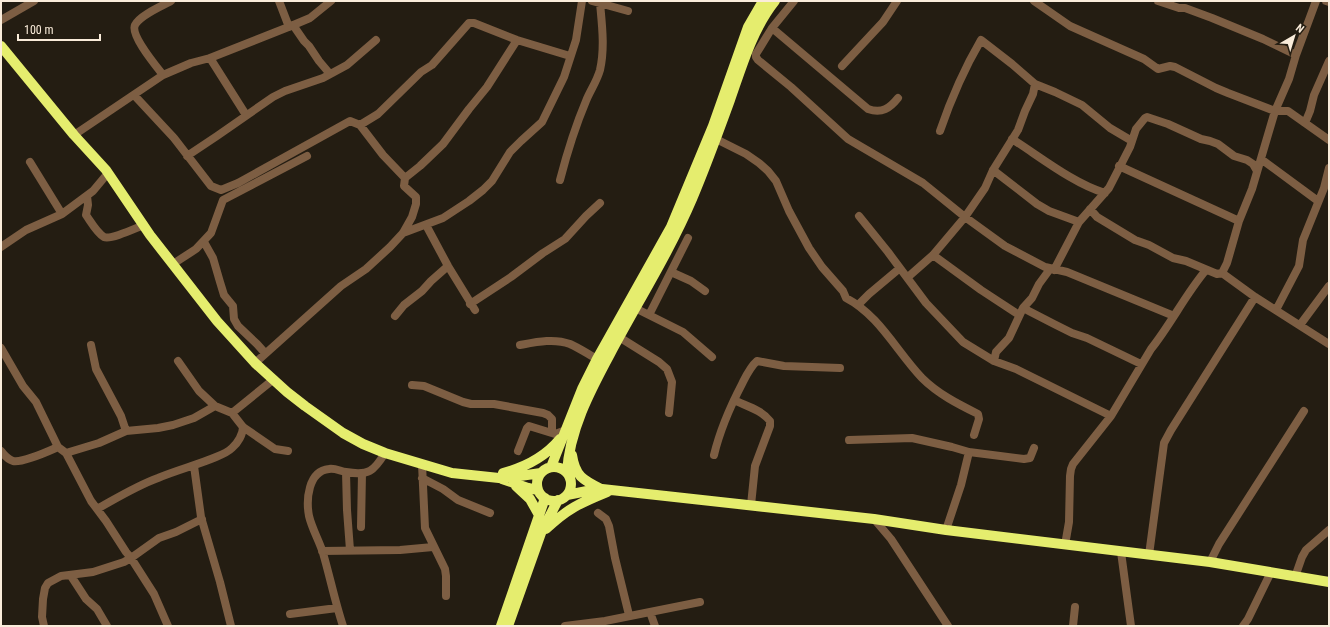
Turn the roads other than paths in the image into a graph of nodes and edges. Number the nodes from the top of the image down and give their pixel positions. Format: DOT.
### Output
graph roads {
  1 [pos="34,1"];
  2 [pos="172,1"];
  3 [pos="279,1"];
  4 [pos="330,1"];
  5 [pos="582,1"];
  6 [pos="763,1"];
  7 [pos="775,1"];
  8 [pos="794,1"];
  9 [pos="897,1"];
  10 [pos="1034,1"];
  11 [pos="1158,1"];
  12 [pos="1316,1"];
  13 [pos="1326,1"];
  14 [pos="596,2"];
  15 [pos="1329,2"];
  16 [pos="628,11"];
  17 [pos="1,20"];
  18 [pos="291,26"];
  19 [pos="772,28"];
  20 [pos="376,40"];
  21 [pos="517,40"];
  22 [pos="1,46"];
  23 [pos="1296,55"];
  24 [pos="570,56"];
  25 [pos="210,58"];
  26 [pos="1328,63"];
  27 [pos="842,66"];
  28 [pos="330,74"];
  29 [pos="163,75"];
  30 [pos="1035,84"];
  31 [pos="134,95"];
  32 [pos="898,98"];
  33 [pos="1275,111"];
  34 [pos="246,115"];
  35 [pos="1305,123"];
  36 [pos="360,125"];
  37 [pos="940,131"];
  38 [pos="74,135"];
  39 [pos="716,139"];
  40 [pos="1012,139"];
  41 [pos="1329,140"];
  42 [pos="1132,141"];
  43 [pos="187,156"];
  44 [pos="307,156"];
  45 [pos="1261,159"];
  46 [pos="30,162"];
  47 [pos="1120,166"];
  48 [pos="1329,168"];
  49 [pos="993,170"];
  50 [pos="1257,171"];
  51 [pos="108,173"];
  52 [pos="405,178"];
  53 [pos="560,180"];
  54 [pos="1101,193"];
  55 [pos="87,196"];
  56 [pos="1318,201"];
  57 [pos="600,203"];
  58 [pos="1090,209"];
  59 [pos="62,214"];
  60 [pos="859,216"];
  61 [pos="965,217"];
  62 [pos="1239,221"];
  63 [pos="1079,222"];
  64 [pos="144,225"];
  65 [pos="426,225"];
  66 [pos="403,233"];
  67 [pos="688,238"];
  68 [pos="204,242"];
  69 [pos="1,247"];
  70 [pos="933,255"];
  71 [pos="173,264"];
  72 [pos="448,266"];
  73 [pos="900,268"];
  74 [pos="1052,270"];
  75 [pos="1206,270"];
  76 [pos="671,272"];
  77 [pos="1222,273"];
  78 [pos="908,277"];
  79 [pos="1329,286"];
  80 [pos="705,291"];
  81 [pos="1255,297"];
  82 [pos="858,305"];
  83 [pos="635,308"];
  84 [pos="1276,310"];
  85 [pos="1021,311"];
  86 [pos="649,315"];
  87 [pos="395,316"];
  88 [pos="1174,316"];
  89 [pos="1300,325"];
  90 [pos="619,337"];
  91 [pos="1329,344"];
  92 [pos="92,345"];
  93 [pos="520,345"];
  94 [pos="1,348"];
  95 [pos="265,353"];
  96 [pos="712,357"];
  97 [pos="598,359"];
  98 [pos="178,361"];
  99 [pos="994,361"];
  100 [pos="255,362"];
  101 [pos="1141,364"];
  102 [pos="840,368"];
  103 [pos="274,379"];
  104 [pos="412,385"];
  105 [pos="734,400"];
  106 [pos="215,406"];
  107 [pos="1304,411"];
  108 [pos="670,413"];
  109 [pos="232,414"];
  110 [pos="1111,416"];
  111 [pos="243,426"];
  112 [pos="126,431"];
  113 [pos="565,432"];
  114 [pos="552,433"];
  115 [pos="974,435"];
  116 [pos="849,440"];
  117 [pos="572,443"];
  118 [pos="58,447"];
  119 [pos="1034,448"];
  120 [pos="1,450"];
  121 [pos="288,451"];
  122 [pos="518,451"];
  123 [pos="969,452"];
  124 [pos="66,453"];
  125 [pos="386,453"];
  126 [pos="714,455"];
  127 [pos="422,464"];
  128 [pos="194,466"];
  129 [pos="551,467"];
  130 [pos="346,472"];
  131 [pos="362,473"];
  132 [pos="541,473"];
  133 [pos="568,475"];
  134 [pos="495,477"];
  135 [pos="422,478"];
  136 [pos="513,483"];
  137 [pos="603,490"];
  138 [pos="542,494"];
  139 [pos="562,498"];
  140 [pos="751,506"];
  141 [pos="97,509"];
  142 [pos="490,513"];
  143 [pos="598,513"];
  144 [pos="538,515"];
  145 [pos="202,519"];
  146 [pos="874,520"];
  147 [pos="361,527"];
  148 [pos="946,530"];
  149 [pos="1329,530"];
  150 [pos="542,533"];
  151 [pos="1065,545"];
  152 [pos="434,547"];
  153 [pos="350,550"];
  154 [pos="322,551"];
  155 [pos="1121,552"];
  156 [pos="1149,555"];
  157 [pos="131,558"];
  158 [pos="1210,562"];
  159 [pos="1270,572"];
  160 [pos="71,576"];
  161 [pos="1295,577"];
  162 [pos="1329,582"];
  163 [pos="446,596"];
  164 [pos="700,602"];
  165 [pos="1075,607"];
  166 [pos="337,608"];
  167 [pos="650,612"];
  168 [pos="290,614"];
  169 [pos="629,615"];
  170 [pos="44,626"];
  171 [pos="107,626"];
  172 [pos="168,626"];
  173 [pos="231,626"];
  174 [pos="344,626"];
  175 [pos="501,626"];
  176 [pos="508,626"];
  177 [pos="564,626"];
  178 [pos="655,626"];
  179 [pos="948,626"];
  180 [pos="1073,626"];
  181 [pos="1131,626"];
  182 [pos="1243,626"];
  1 -- 17 [label="street"];
  2 -- 29 [label="street"];
  3 -- 18 [label="street"];
  4 -- 18 [label="street"];
  5 -- 24 [label="street"];
  6 -- 97 [label="main road"];
  7 -- 39 [label="main road"];
  8 -- 19 [label="street"];
  9 -- 27 [label="street"];
  10 -- 33 [label="street"];
  11 -- 23 [label="street"];
  12 -- 23 [label="street"];
  13 -- 15 [label="street"];
  14 -- 16 [label="street"];
  14 -- 53 [label="street"];
  18 -- 25 [label="street"];
  18 -- 28 [label="street"];
  19 -- 32 [label="street"];
  19 -- 61 [label="street"];
  20 -- 28 [label="street"];
  21 -- 24 [label="street"];
  21 -- 36 [label="street"];
  21 -- 52 [label="street"];
  22 -- 38 [label="main road"];
  23 -- 33 [label="street"];
  24 -- 65 [label="street"];
  25 -- 29 [label="street"];
  25 -- 34 [label="street"];
  26 -- 35 [label="street"];
  28 -- 34 [label="street"];
  29 -- 31 [label="street"];
  30 -- 37 [label="street"];
  30 -- 40 [label="street"];
  30 -- 42 [label="street"];
  31 -- 38 [label="street"];
  31 -- 43 [label="street"];
  33 -- 35 [label="street"];
  33 -- 45 [label="street"];
  34 -- 43 [label="street"];
  35 -- 41 [label="street"];
  36 -- 43 [label="street"];
  36 -- 52 [label="street"];
  38 -- 51 [label="main road"];
  39 -- 82 [label="street"];
  39 -- 83 [label="main road"];
  40 -- 49 [label="street"];
  40 -- 54 [label="street"];
  42 -- 47 [label="street"];
  42 -- 50 [label="street"];
  44 -- 68 [label="street"];
  45 -- 50 [label="street"];
  45 -- 56 [label="street"];
  46 -- 59 [label="street"];
  47 -- 54 [label="street"];
  47 -- 62 [label="street"];
  48 -- 56 [label="street"];
  49 -- 61 [label="street"];
  49 -- 63 [label="street"];
  50 -- 62 [label="street"];
  51 -- 55 [label="street"];
  51 -- 64 [label="main road"];
  52 -- 66 [label="street"];
  54 -- 58 [label="street"];
  55 -- 59 [label="street"];
  55 -- 64 [label="street"];
  56 -- 84 [label="street"];
  57 -- 72 [label="street"];
  58 -- 63 [label="street"];
  58 -- 75 [label="street"];
  59 -- 69 [label="street"];
  60 -- 73 [label="street"];
  61 -- 70 [label="street"];
  61 -- 74 [label="street"];
  62 -- 77 [label="street"];
  63 -- 74 [label="street"];
  64 -- 71 [label="main road"];
  65 -- 66 [label="street"];
  65 -- 72 [label="street"];
  66 -- 95 [label="street"];
  67 -- 76 [label="street"];
  68 -- 71 [label="street"];
  68 -- 95 [label="street"];
  70 -- 78 [label="street"];
  70 -- 85 [label="street"];
  71 -- 100 [label="main road"];
  72 -- 87 [label="street"];
  73 -- 78 [label="street"];
  73 -- 82 [label="street"];
  74 -- 85 [label="street"];
  74 -- 88 [label="street"];
  75 -- 77 [label="street"];
  75 -- 88 [label="street"];
  76 -- 80 [label="street"];
  76 -- 86 [label="street"];
  77 -- 81 [label="street"];
  78 -- 99 [label="street"];
  79 -- 89 [label="street"];
  81 -- 84 [label="street"];
  81 -- 156 [label="street"];
  82 -- 115 [label="street"];
  83 -- 86 [label="street"];
  83 -- 90 [label="main road"];
  84 -- 89 [label="street"];
  85 -- 99 [label="street"];
  85 -- 101 [label="street"];
  86 -- 96 [label="street"];
  88 -- 101 [label="street"];
  89 -- 91 [label="street"];
  90 -- 108 [label="street"];
  90 -- 117 [label="main road"];
  92 -- 112 [label="street"];
  93 -- 97 [label="street"];
  94 -- 118 [label="street"];
  95 -- 100 [label="street"];
  97 -- 113 [label="main road"];
  98 -- 106 [label="street"];
  99 -- 110 [label="street"];
  100 -- 103 [label="main road"];
  101 -- 110 [label="street"];
  102 -- 105 [label="street"];
  103 -- 109 [label="street"];
  103 -- 125 [label="main road"];
  104 -- 114 [label="street"];
  105 -- 126 [label="street"];
  105 -- 140 [label="street"];
  106 -- 109 [label="street"];
  106 -- 112 [label="street"];
  107 -- 158 [label="street"];
  109 -- 111 [label="street"];
  110 -- 151 [label="street"];
  111 -- 121 [label="street"];
  111 -- 128 [label="street"];
  112 -- 124 [label="street"];
  113 -- 114 [label="street"];
  113 -- 129 [label="main road"];
  113 -- 134 [label="main road"];
  114 -- 122 [label="street"];
  116 -- 123 [label="street"];
  117 -- 133 [label="main road"];
  117 -- 137 [label="main road"];
  118 -- 120 [label="street"];
  118 -- 124 [label="street"];
  119 -- 123 [label="street"];
  123 -- 148 [label="street"];
  124 -- 141 [label="street"];
  125 -- 127 [label="main road"];
  125 -- 131 [label="street"];
  127 -- 134 [label="main road"];
  127 -- 135 [label="street"];
  128 -- 141 [label="street"];
  128 -- 145 [label="street"];
  129 -- 132 [label="main road"];
  129 -- 133 [label="main road"];
  130 -- 131 [label="street"];
  130 -- 153 [label="street"];
  130 -- 154 [label="street"];
  131 -- 147 [label="street"];
  132 -- 134 [label="main road"];
  132 -- 138 [label="main road"];
  133 -- 137 [label="main road"];
  133 -- 139 [label="main road"];
  134 -- 136 [label="main road"];
  135 -- 142 [label="street"];
  135 -- 152 [label="street"];
  136 -- 138 [label="main road"];
  136 -- 144 [label="main road"];
  137 -- 139 [label="main road"];
  137 -- 140 [label="main road"];
  137 -- 150 [label="main road"];
  138 -- 139 [label="main road"];
  138 -- 144 [label="main road"];
  139 -- 150 [label="main road"];
  140 -- 146 [label="main road"];
  141 -- 157 [label="street"];
  143 -- 169 [label="street"];
  144 -- 175 [label="main road"];
  145 -- 157 [label="street"];
  145 -- 173 [label="street"];
  146 -- 148 [label="main road"];
  146 -- 179 [label="street"];
  148 -- 151 [label="main road"];
  149 -- 161 [label="street"];
  150 -- 176 [label="main road"];
  151 -- 155 [label="main road"];
  152 -- 153 [label="street"];
  152 -- 163 [label="street"];
  153 -- 154 [label="street"];
  154 -- 166 [label="street"];
  155 -- 156 [label="main road"];
  155 -- 181 [label="street"];
  156 -- 158 [label="main road"];
  157 -- 160 [label="street"];
  157 -- 172 [label="street"];
  158 -- 159 [label="main road"];
  159 -- 161 [label="main road"];
  159 -- 182 [label="street"];
  160 -- 170 [label="street"];
  160 -- 171 [label="street"];
  161 -- 162 [label="main road"];
  164 -- 167 [label="street"];
  165 -- 180 [label="street"];
  166 -- 168 [label="street"];
  166 -- 174 [label="street"];
  167 -- 169 [label="street"];
  167 -- 178 [label="street"];
  169 -- 177 [label="street"];
}
